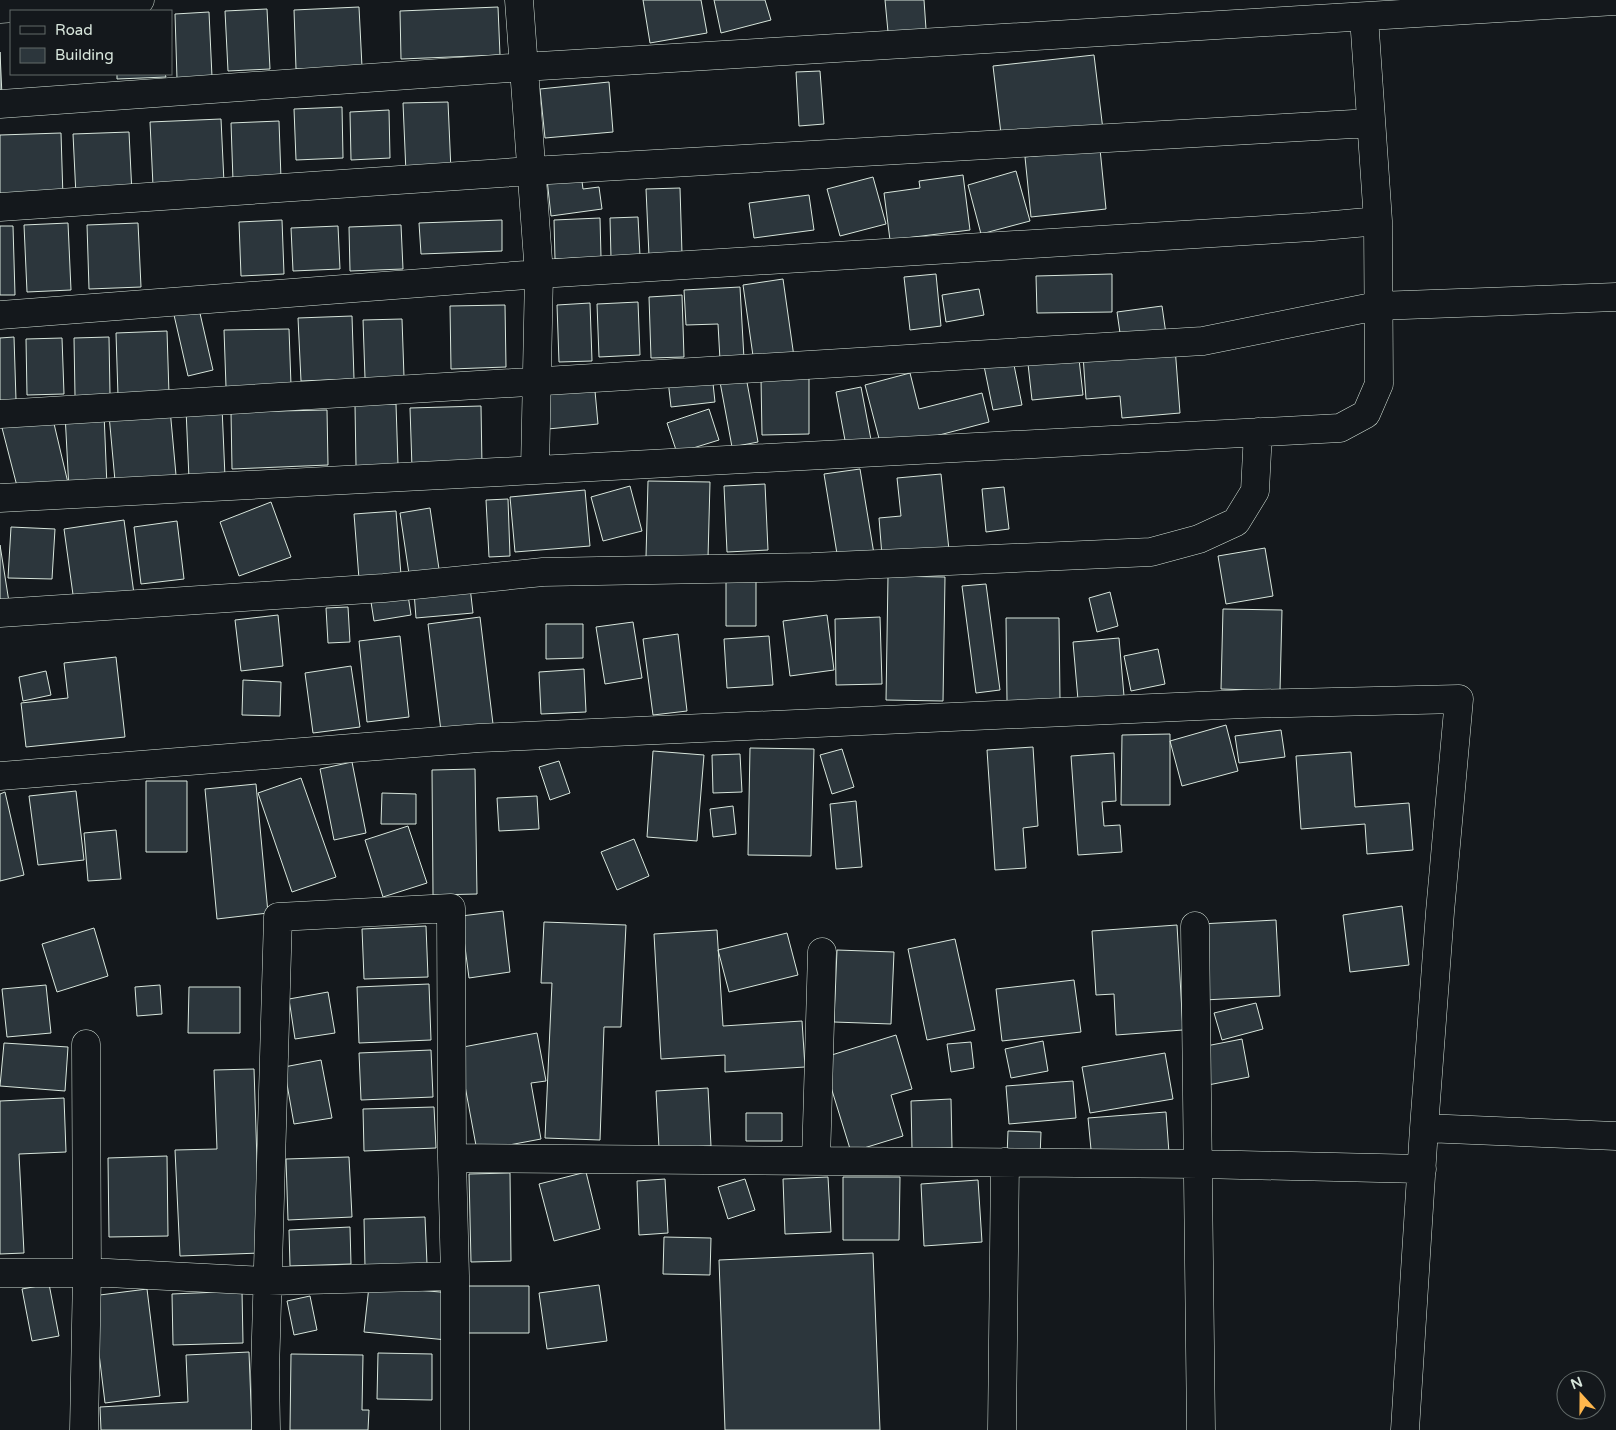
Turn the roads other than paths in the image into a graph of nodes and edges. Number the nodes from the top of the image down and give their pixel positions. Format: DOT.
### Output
graph roads {
  1 [pos="140,0"];
  2 [pos="519,0"];
  3 [pos="1616,0"];
  4 [pos="1450,6"];
  5 [pos="0,9"];
  6 [pos="1327,9"];
  7 [pos="1364,17"];
  8 [pos="523,66"];
  9 [pos="0,104"];
  10 [pos="1371,123"];
  11 [pos="531,171"];
  12 [pos="0,207"];
  13 [pos="1378,221"];
  14 [pos="539,274"];
  15 [pos="1616,297"];
  16 [pos="1377,306"];
  17 [pos="0,315"];
  18 [pos="537,380"];
  19 [pos="0,414"];
  20 [pos="1258,432"];
  21 [pos="535,469"];
  22 [pos="0,498"];
  23 [pos="0,613"];
  24 [pos="0,776"];
  25 [pos="1195,926"];
  26 [pos="822,952"];
  27 [pos="86,1044"];
  28 [pos="1424,1128"];
  29 [pos="1616,1136"];
  30 [pos="452,1158"];
  31 [pos="816,1161"];
  32 [pos="1005,1162"];
  33 [pos="1199,1164"];
  34 [pos="1422,1169"];
  35 [pos="0,1273"];
  36 [pos="87,1273"];
  37 [pos="455,1276"];
  38 [pos="268,1281"];
  39 [pos="84,1430"];
  40 [pos="266,1430"];
  41 [pos="455,1430"];
  42 [pos="1002,1430"];
  43 [pos="1201,1430"];
  44 [pos="1405,1430"];
  1 -- 5 [label="street"];
  2 -- 8 [label="street"];
  3 -- 4 [label="street"];
  4 -- 7 [label="street"];
  6 -- 7 [label="street"];
  6 -- 8 [label="street"];
  7 -- 10 [label="street"];
  8 -- 9 [label="street"];
  8 -- 11 [label="street"];
  10 -- 11 [label="street"];
  10 -- 13 [label="street"];
  11 -- 12 [label="street"];
  11 -- 14 [label="street"];
  13 -- 14 [label="street"];
  13 -- 16 [label="street"];
  14 -- 17 [label="street"];
  14 -- 18 [label="street"];
  15 -- 16 [label="street"];
  16 -- 18 [label="street"];
  16 -- 20 [label="street"];
  18 -- 19 [label="street"];
  18 -- 21 [label="street"];
  20 -- 21 [label="street"];
  20 -- 23 [label="street"];
  21 -- 22 [label="street"];
  24 -- 28 [label="street"];
  25 -- 33 [label="street"];
  26 -- 31 [label="street"];
  27 -- 36 [label="street"];
  28 -- 29 [label="street"];
  28 -- 34 [label="street"];
  30 -- 31 [label="street"];
  30 -- 37 [label="street"];
  30 -- 38 [label="street"];
  31 -- 32 [label="street"];
  32 -- 33 [label="street"];
  32 -- 42 [label="street"];
  33 -- 34 [label="street"];
  33 -- 43 [label="street"];
  34 -- 44 [label="street"];
  35 -- 36 [label="street"];
  36 -- 38 [label="street"];
  36 -- 39 [label="street"];
  37 -- 38 [label="street"];
  37 -- 41 [label="street"];
  38 -- 40 [label="street"];
}
